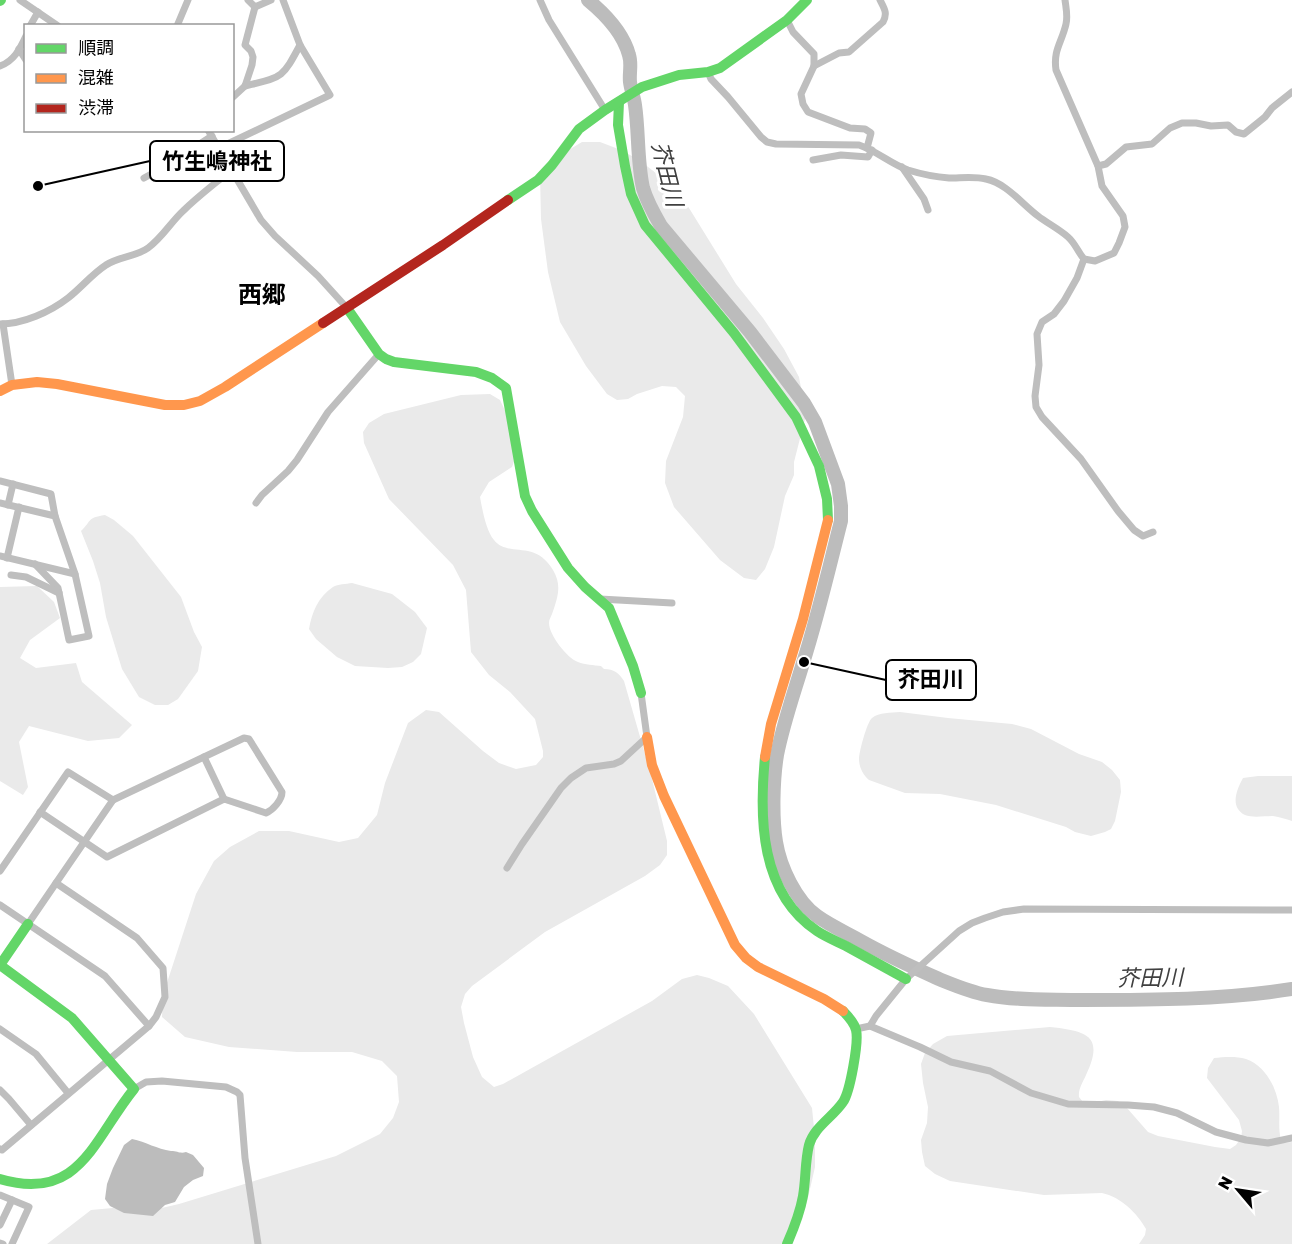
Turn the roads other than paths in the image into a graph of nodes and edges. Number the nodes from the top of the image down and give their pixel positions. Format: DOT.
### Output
graph roads {
  1 [pos="20,0"];
  2 [pos="188,0"];
  3 [pos="248,0"];
  4 [pos="271,0"];
  5 [pos="283,0"];
  6 [pos="540,0"];
  7 [pos="807,0"];
  8 [pos="880,0"];
  9 [pos="1065,0"];
  10 [pos="255,7"];
  11 [pos="38,12"];
  12 [pos="787,20"];
  13 [pos="31,24"];
  14 [pos="55,24"];
  15 [pos="178,24"];
  16 [pos="24,40"];
  17 [pos="300,45"];
  18 [pos="19,49"];
  19 [pos="24,57"];
  20 [pos="0,66"];
  21 [pos="814,66"];
  22 [pos="708,72"];
  23 [pos="245,86"];
  24 [pos="1292,92"];
  25 [pos="234,96"];
  26 [pos="619,102"];
  27 [pos="605,110"];
  28 [pos="210,133"];
  29 [pos="219,148"];
  30 [pos="870,149"];
  31 [pos="813,160"];
  32 [pos="1098,166"];
  33 [pos="902,167"];
  34 [pos="232,169"];
  35 [pos="144,178"];
  36 [pos="928,210"];
  37 [pos="1084,259"];
  38 [pos="347,308"];
  39 [pos="1,324"];
  40 [pos="379,354"];
  41 [pos="12,385"];
  42 [pos="0,391"];
  43 [pos="0,481"];
  44 [pos="13,484"];
  45 [pos="0,503"];
  46 [pos="256,503"];
  47 [pos="8,505"];
  48 [pos="19,507"];
  49 [pos="55,516"];
  50 [pos="1153,532"];
  51 [pos="4,557"];
  52 [pos="35,564"];
  53 [pos="75,574"];
  54 [pos="11,575"];
  55 [pos="59,593"];
  56 [pos="600,599"];
  57 [pos="672,603"];
  58 [pos="641,693"];
  59 [pos="647,737"];
  60 [pos="204,757"];
  61 [pos="224,799"];
  62 [pos="113,801"];
  63 [pos="40,812"];
  64 [pos="84,842"];
  65 [pos="507,868"];
  66 [pos="0,871"];
  67 [pos="56,883"];
  68 [pos="0,905"];
  69 [pos="1292,910"];
  70 [pos="28,924"];
  71 [pos="0,965"];
  72 [pos="906,979"];
  73 [pos="149,1026"];
  74 [pos="870,1026"];
  75 [pos="0,1029"];
  76 [pos="856,1029"];
  77 [pos="108,1059"];
  78 [pos="134,1089"];
  79 [pos="0,1090"];
  80 [pos="68,1093"];
  81 [pos="31,1125"];
  82 [pos="1292,1138"];
  83 [pos="0,1149"];
  84 [pos="0,1179"];
  85 [pos="0,1195"];
  86 [pos="12,1200"];
  87 [pos="0,1225"];
  88 [pos="12,1244"];
  89 [pos="258,1244"];
  90 [pos="787,1244"];
  1 -- 11 [label="street"];
  2 -- 15 [label="street"];
  3 -- 10 [label="street"];
  4 -- 10 [label="street"];
  5 -- 17 [label="street"];
  6 -- 27 [label="street"];
  7 -- 12 [label="street"];
  8 -- 21 [label="street"];
  9 -- 32 [label="street"];
  10 -- 23 [label="street"];
  11 -- 13 [label="street"];
  11 -- 14 [label="street"];
  12 -- 21 [label="street"];
  12 -- 22 [label="street"];
  16 -- 18 [label="street"];
  17 -- 23 [label="street"];
  17 -- 29 [label="street"];
  18 -- 19 [label="street"];
  18 -- 20 [label="street"];
  21 -- 30 [label="street"];
  22 -- 26 [label="street"];
  22 -- 30 [label="street"];
  23 -- 25 [label="street"];
  24 -- 32 [label="street"];
  26 -- 27 [label="street"];
  26 -- 72 [label="street"];
  27 -- 38 [label="street"];
  28 -- 29 [label="street"];
  28 -- 35 [label="street"];
  29 -- 34 [label="street"];
  30 -- 31 [label="street"];
  30 -- 33 [label="street"];
  32 -- 37 [label="street"];
  33 -- 36 [label="street"];
  33 -- 37 [label="street"];
  34 -- 38 [label="street"];
  34 -- 39 [label="street"];
  37 -- 50 [label="street"];
  38 -- 40 [label="street"];
  38 -- 41 [label="street"];
  39 -- 41 [label="street"];
  40 -- 46 [label="street"];
  40 -- 56 [label="street"];
  41 -- 42 [label="street"];
  43 -- 44 [label="street"];
  44 -- 47 [label="street"];
  44 -- 49 [label="street"];
  45 -- 47 [label="street"];
  47 -- 48 [label="street"];
  48 -- 49 [label="street"];
  48 -- 51 [label="street"];
  49 -- 53 [label="street"];
  51 -- 52 [label="street"];
  52 -- 53 [label="street"];
  52 -- 55 [label="street"];
  53 -- 55 [label="street"];
  54 -- 55 [label="street"];
  56 -- 57 [label="street"];
  56 -- 58 [label="street"];
  58 -- 59 [label="street"];
  59 -- 65 [label="street"];
  59 -- 76 [label="street"];
  60 -- 61 [label="street"];
  60 -- 61 [label="street"];
  60 -- 62 [label="street"];
  61 -- 64 [label="street"];
  62 -- 63 [label="street"];
  62 -- 64 [label="street"];
  63 -- 64 [label="street"];
  63 -- 66 [label="street"];
  64 -- 67 [label="street"];
  67 -- 70 [label="street"];
  67 -- 73 [label="street"];
  68 -- 70 [label="street"];
  69 -- 72 [label="street"];
  70 -- 71 [label="street"];
  70 -- 73 [label="street"];
  71 -- 77 [label="street"];
  72 -- 74 [label="street"];
  73 -- 77 [label="street"];
  74 -- 76 [label="street"];
  74 -- 82 [label="street"];
  75 -- 80 [label="street"];
  76 -- 90 [label="street"];
  77 -- 78 [label="street"];
  77 -- 80 [label="street"];
  78 -- 84 [label="street"];
  78 -- 89 [label="street"];
  79 -- 81 [label="street"];
  80 -- 81 [label="street"];
  81 -- 83 [label="street"];
  85 -- 86 [label="street"];
  86 -- 87 [label="street"];
  86 -- 88 [label="street"];
}
